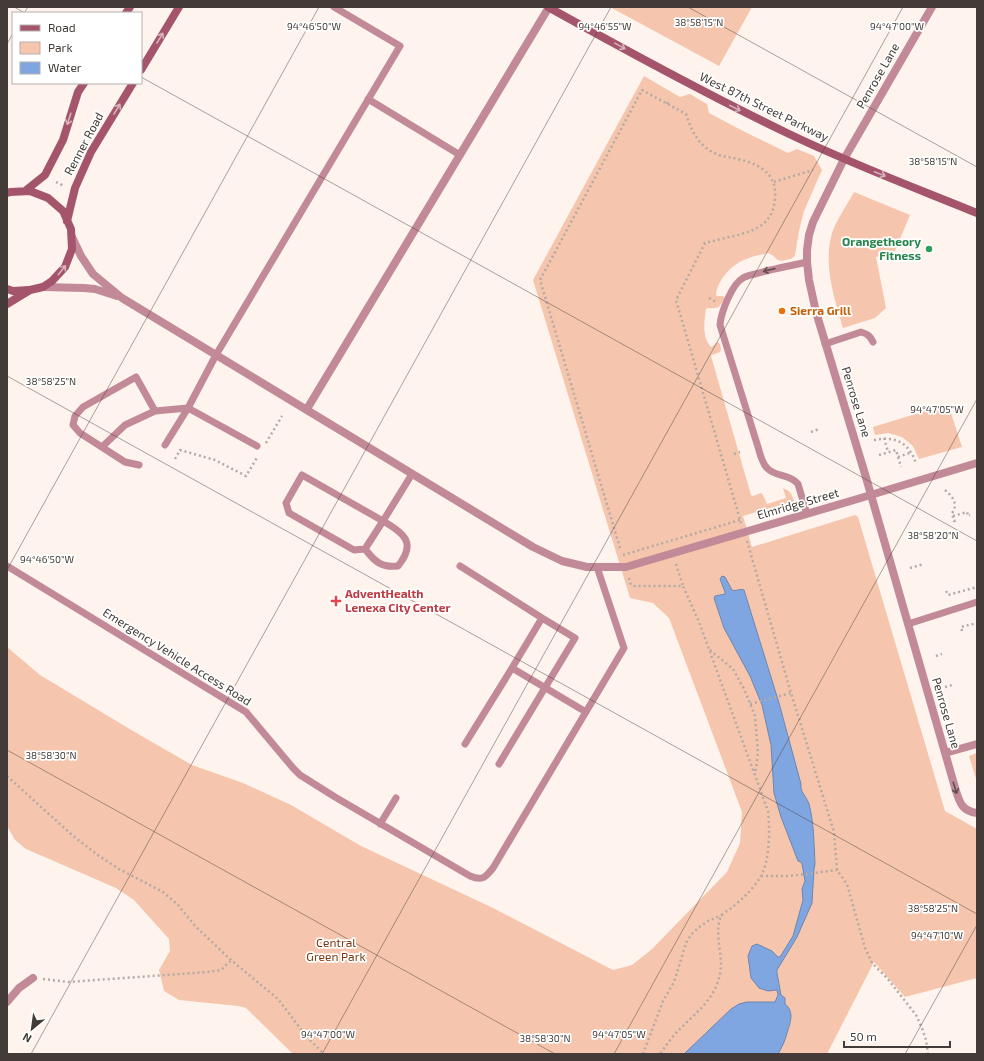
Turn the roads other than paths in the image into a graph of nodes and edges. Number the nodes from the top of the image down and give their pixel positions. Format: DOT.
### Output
graph roads {
  1 [pos="179,7"];
  2 [pos="334,7"];
  3 [pos="549,7"];
  4 [pos="932,7"];
  5 [pos="142,68"];
  6 [pos="83,84"];
  7 [pos="132,84"];
  8 [pos="368,99"];
  9 [pos="460,155"];
  10 [pos="844,159"];
  11 [pos="25,191"];
  12 [pos="7,193"];
  13 [pos="977,214"];
  14 [pos="67,221"];
  15 [pos="72,238"];
  16 [pos="807,262"];
  17 [pos="43,287"];
  18 [pos="7,289"];
  19 [pos="30,290"];
  20 [pos="122,298"];
  21 [pos="7,304"];
  22 [pos="873,342"];
  23 [pos="826,344"];
  24 [pos="216,355"];
  25 [pos="188,408"];
  26 [pos="306,409"];
  27 [pos="154,411"];
  28 [pos="165,445"];
  29 [pos="102,447"];
  30 [pos="259,448"];
  31 [pos="977,463"];
  32 [pos="139,465"];
  33 [pos="412,474"];
  34 [pos="871,495"];
  35 [pos="807,514"];
  36 [pos="383,521"];
  37 [pos="365,549"];
  38 [pos="7,566"];
  39 [pos="460,566"];
  40 [pos="597,567"];
  41 [pos="977,602"];
  42 [pos="542,618"];
  43 [pos="908,624"];
  44 [pos="512,668"];
  45 [pos="546,688"];
  46 [pos="586,712"];
  47 [pos="466,744"];
  48 [pos="977,744"];
  49 [pos="945,753"];
  50 [pos="499,764"];
  51 [pos="396,798"];
  52 [pos="977,813"];
  53 [pos="380,824"];
  54 [pos="33,978"];
  55 [pos="7,1002"];
  5 -- 1 [label="main road, one-way"];
  2 -- 8 [label="lane"];
  3 -- 9 [label="street"];
  3 -- 10 [label="main road, West 87th Street Parkway, one-way"];
  4 -- 10 [label="street, Penrose Lane"];
  6 -- 11 [label="main road, Renner Road, one-way"];
  14 -- 7 [label="main road, Renner Road, one-way"];
  8 -- 9 [label="lane"];
  8 -- 24 [label="lane"];
  9 -- 26 [label="street"];
  10 -- 13 [label="main road, West 87th Street Parkway, one-way"];
  10 -- 16 [label="street, Penrose Lane"];
  11 -- 12 [label="main road"];
  11 -- 14 [label="main road"];
  14 -- 15 [label="main road"];
  17 -- 15 [label="main road, one-way"];
  15 -- 20 [label="street"];
  16 -- 23 [label="street, Penrose Lane"];
  16 -- 35 [label="lane, one-way"];
  17 -- 19 [label="main road"];
  17 -- 20 [label="street"];
  18 -- 19 [label="main road"];
  19 -- 21 [label="main road"];
  20 -- 24 [label="street, Elmridge Street"];
  22 -- 23 [label="lane"];
  23 -- 34 [label="street, Penrose Lane"];
  24 -- 25 [label="lane"];
  24 -- 26 [label="street, Elmridge Street"];
  25 -- 27 [label="lane"];
  25 -- 28 [label="lane"];
  25 -- 30 [label="lane"];
  26 -- 33 [label="street, Elmridge Street"];
  27 -- 29 [label="lane"];
  27 -- 29 [label="lane"];
  29 -- 32 [label="lane"];
  31 -- 34 [label="street, Elmridge Street"];
  33 -- 36 [label="lane"];
  33 -- 40 [label="street, Elmridge Street"];
  34 -- 35 [label="street, Elmridge Street"];
  34 -- 43 [label="street, Penrose Lane"];
  35 -- 40 [label="street, Elmridge Street"];
  36 -- 37 [label="lane"];
  36 -- 37 [label="lane"];
  36 -- 37 [label="lane"];
  38 -- 53 [label="lane, Emergency Vehicle Access Road"];
  39 -- 42 [label="lane"];
  40 -- 46 [label="lane"];
  41 -- 43 [label="lane"];
  42 -- 44 [label="lane"];
  42 -- 45 [label="lane"];
  43 -- 49 [label="street, Penrose Lane"];
  44 -- 45 [label="lane"];
  44 -- 47 [label="lane"];
  45 -- 46 [label="lane"];
  45 -- 50 [label="lane"];
  46 -- 53 [label="lane, Emergency Vehicle Access Road"];
  48 -- 49 [label="street"];
  49 -- 52 [label="street, Penrose Lane, one-way"];
  51 -- 53 [label="lane"];
  54 -- 55 [label="street"];
}
